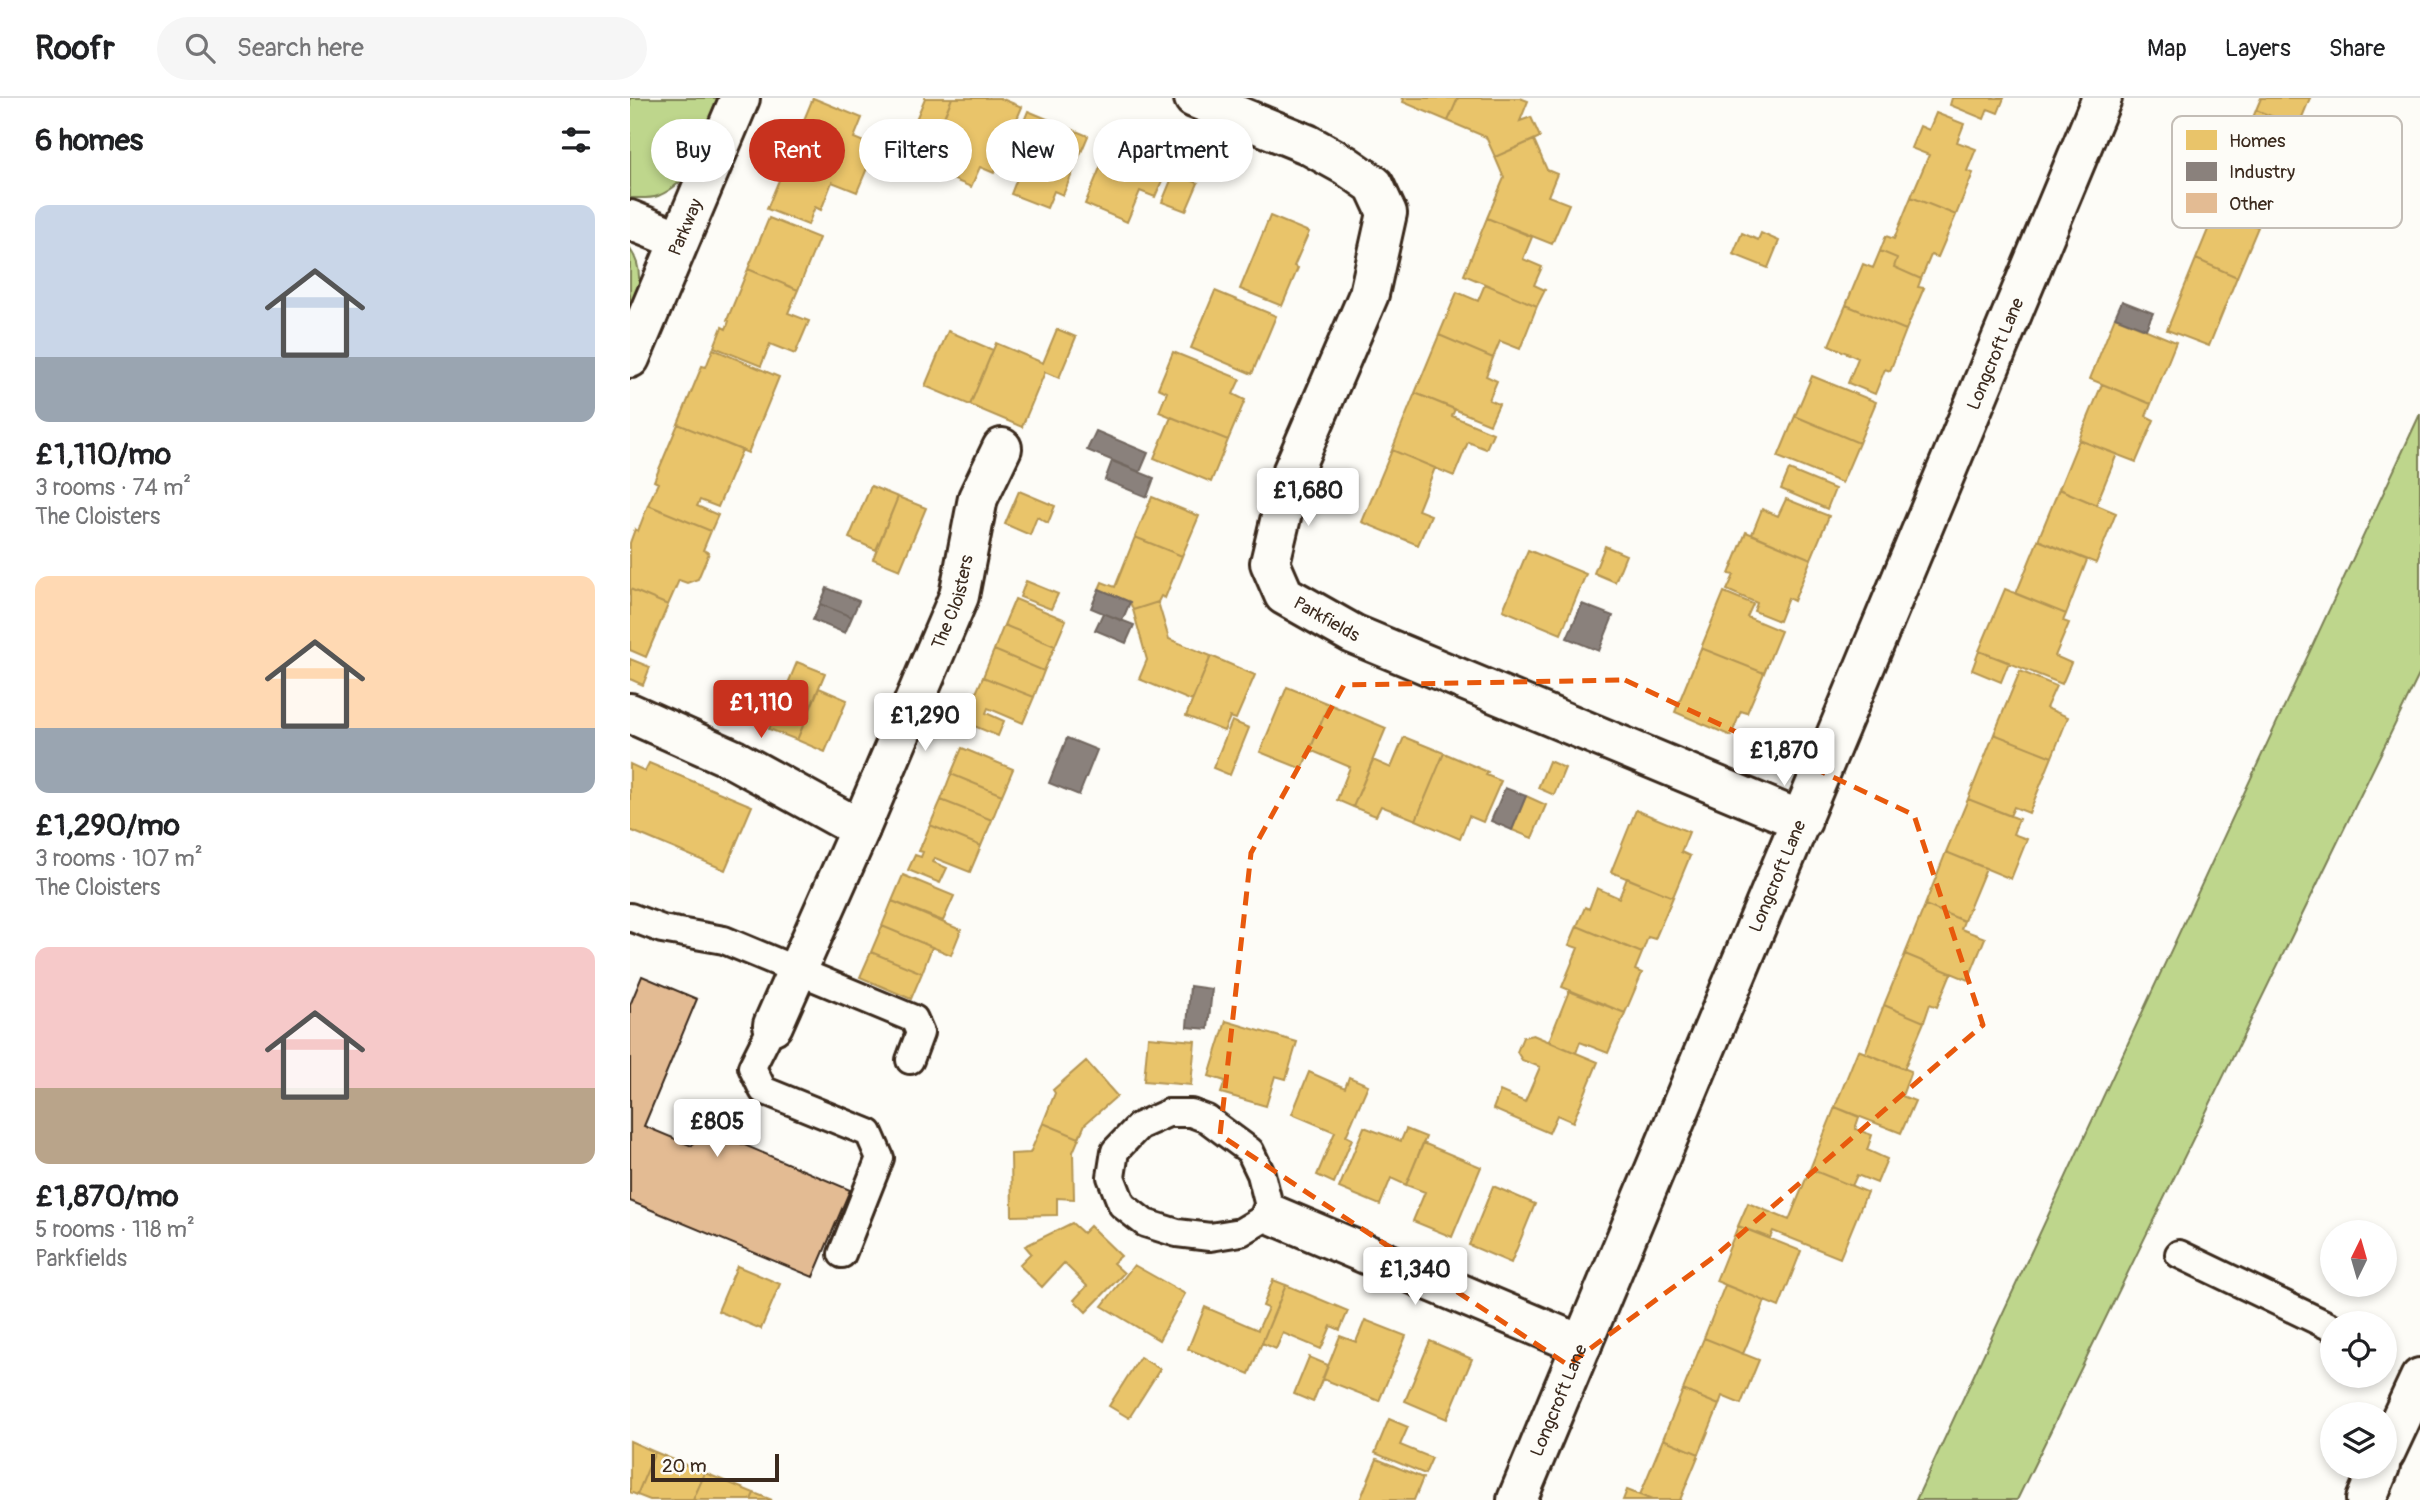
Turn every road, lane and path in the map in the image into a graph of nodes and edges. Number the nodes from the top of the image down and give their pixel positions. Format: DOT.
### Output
graph roads {
  1 [pos="740,98"];
  2 [pos="1194,98"];
  3 [pos="2102,98"];
  4 [pos="630,220"];
  5 [pos="678,240"];
  6 [pos="630,358"];
  7 [pos="1002,448"];
  8 [pos="630,713"];
  9 [pos="1802,821"];
  10 [pos="860,829"];
  11 [pos="630,917"];
  12 [pos="799,970"];
  13 [pos="773,1026"];
  14 [pos="910,1060"];
  15 [pos="1271,1214"];
  16 [pos="842,1254"];
  17 [pos="2179,1254"];
  18 [pos="2320,1322"];
  19 [pos="1582,1345"];
  20 [pos="2420,1378"];
  21 [pos="2397,1427"];
  22 [pos="2374,1479"];
  23 [pos="1517,1500"];
  24 [pos="2366,1500"];
  1 -- 5 [label="street, Parkway"];
  2 -- 9 [label="street, Parkfields"];
  3 -- 9 [label="street, Longcroft Lane"];
  4 -- 5 [label="street"];
  5 -- 6 [label="street, Parkway"];
  7 -- 10 [label="street, The Cloisters"];
  8 -- 10 [label="street"];
  9 -- 19 [label="street, Longcroft Lane"];
  10 -- 12 [label="street, The Cloisters"];
  11 -- 12 [label="lane"];
  12 -- 13 [label="street, The Cloisters"];
  12 -- 14 [label="lane"];
  13 -- 16 [label="lane"];
  15 -- 15 [label="lane"];
  15 -- 19 [label="street"];
  17 -- 18 [label="lane"];
  19 -- 23 [label="street, Longcroft Lane"];
  20 -- 21 [label="street"];
  22 -- 24 [label="street"];
}
